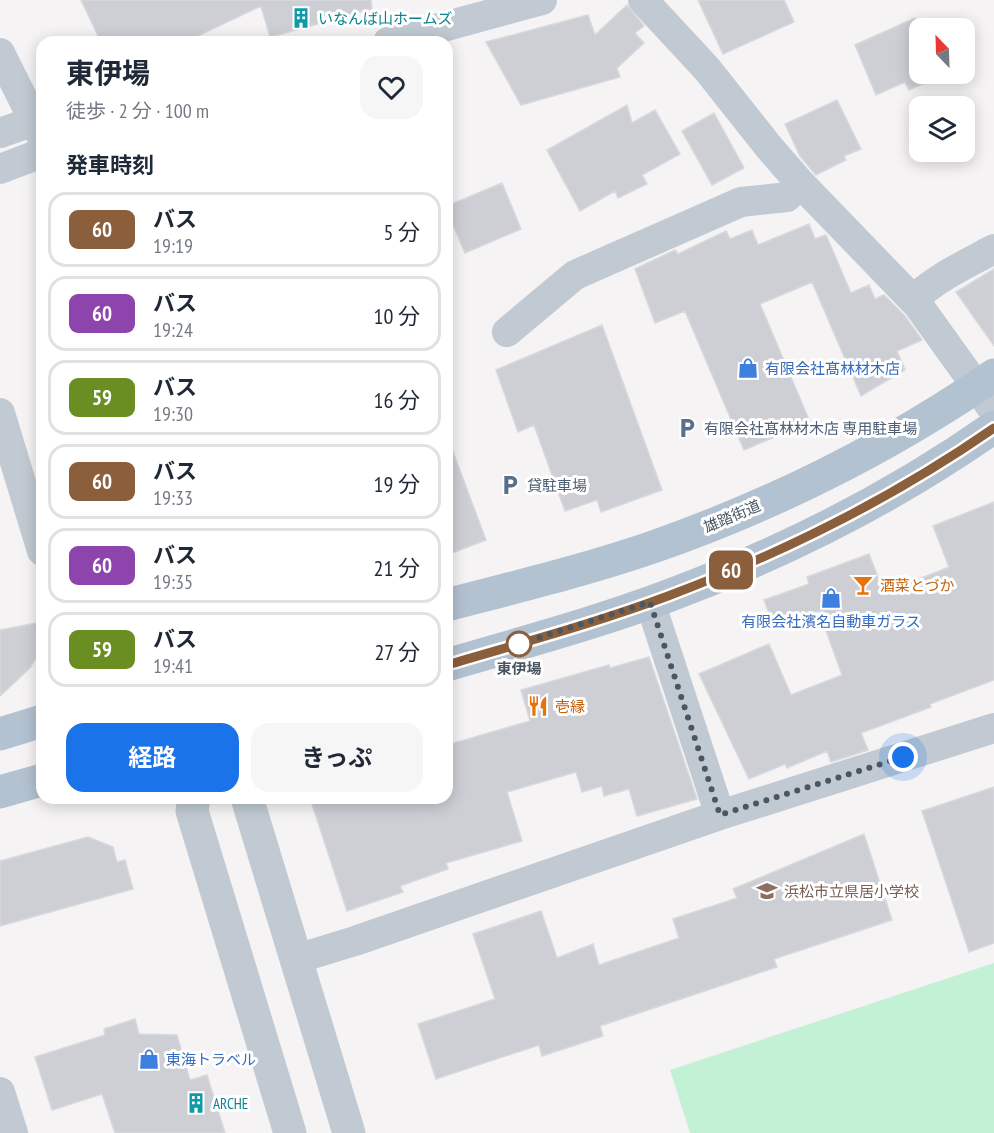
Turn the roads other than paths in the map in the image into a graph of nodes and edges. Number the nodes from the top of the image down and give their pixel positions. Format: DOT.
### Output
graph roads {
  1 [pos="542,0"];
  2 [pos="643,0"];
  3 [pos="410,36"];
  4 [pos="0,53"];
  5 [pos="36,125"];
  6 [pos="0,133"];
  7 [pos="36,133"];
  8 [pos="36,155"];
  9 [pos="0,169"];
  10 [pos="801,184"];
  11 [pos="994,249"];
  12 [pos="913,300"];
  13 [pos="507,332"];
  14 [pos="988,391"];
  15 [pos="0,412"];
  16 [pos="994,428"];
  17 [pos="33,486"];
  18 [pos="36,507"];
  19 [pos="650,602"];
  20 [pos="453,604"];
  21 [pos="453,663"];
  22 [pos="36,723"];
  23 [pos="994,728"];
  24 [pos="0,734"];
  25 [pos="36,782"];
  26 [pos="0,792"];
  27 [pos="193,804"];
  28 [pos="249,804"];
  29 [pos="720,815"];
  30 [pos="296,959"];
  31 [pos="0,1092"];
  32 [pos="13,1133"];
  33 [pos="290,1133"];
  34 [pos="349,1133"];
  1 -- 3 [label="street"];
  2 -- 10 [label="street"];
  4 -- 5 [label="street"];
  6 -- 7 [label="street"];
  8 -- 9 [label="street"];
  10 -- 12 [label="street"];
  10 -- 13 [label="street"];
  11 -- 12 [label="street"];
  12 -- 14 [label="street"];
  14 -- 20 [label="main road, 雄踏街道"];
  15 -- 17 [label="street"];
  16 -- 19 [label="main road"];
  17 -- 18 [label="street"];
  19 -- 21 [label="main road"];
  19 -- 29 [label="street"];
  22 -- 24 [label="main road"];
  23 -- 29 [label="street"];
  25 -- 26 [label="main road"];
  27 -- 33 [label="street"];
  28 -- 30 [label="street"];
  29 -- 30 [label="street"];
  30 -- 34 [label="street"];
  31 -- 32 [label="street"];
}
